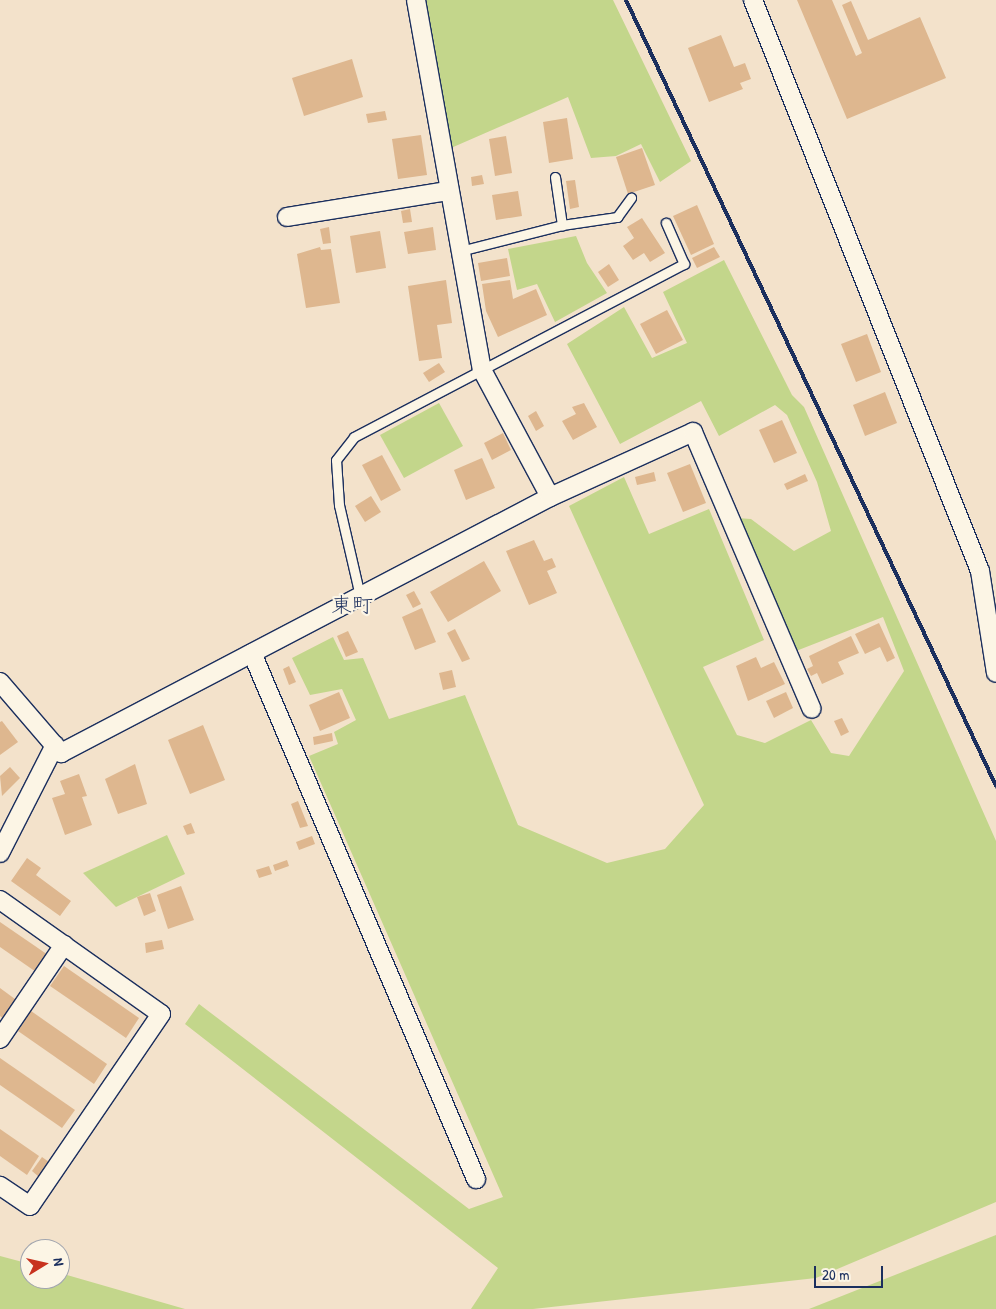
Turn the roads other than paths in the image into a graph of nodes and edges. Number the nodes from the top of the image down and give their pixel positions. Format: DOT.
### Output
graph roads {
  1 [pos="416,0"];
  2 [pos="753,0"];
  3 [pos="556,177"];
  4 [pos="448,191"];
  5 [pos="631,198"];
  6 [pos="287,217"];
  7 [pos="666,223"];
  8 [pos="562,225"];
  9 [pos="460,251"];
  10 [pos="482,370"];
  11 [pos="550,497"];
  12 [pos="360,596"];
  13 [pos="992,607"];
  14 [pos="252,653"];
  15 [pos="996,673"];
  16 [pos="0,682"];
  17 [pos="812,710"];
  18 [pos="55,745"];
  19 [pos="0,853"];
  20 [pos="0,900"];
  21 [pos="64,945"];
  22 [pos="0,1039"];
  23 [pos="476,1180"];
  24 [pos="0,1186"];
  1 -- 4 [label="street"];
  2 -- 13 [label="street"];
  3 -- 8 [label="lane"];
  4 -- 6 [label="street"];
  4 -- 9 [label="street"];
  5 -- 8 [label="lane"];
  7 -- 10 [label="lane"];
  8 -- 9 [label="lane"];
  9 -- 10 [label="street"];
  10 -- 11 [label="street"];
  10 -- 12 [label="lane"];
  11 -- 12 [label="street"];
  11 -- 17 [label="street"];
  12 -- 14 [label="street"];
  13 -- 15 [label="street"];
  14 -- 18 [label="street"];
  14 -- 23 [label="street"];
  16 -- 18 [label="street"];
  18 -- 19 [label="street"];
  20 -- 21 [label="street"];
  21 -- 22 [label="street"];
  21 -- 24 [label="street"];
}
